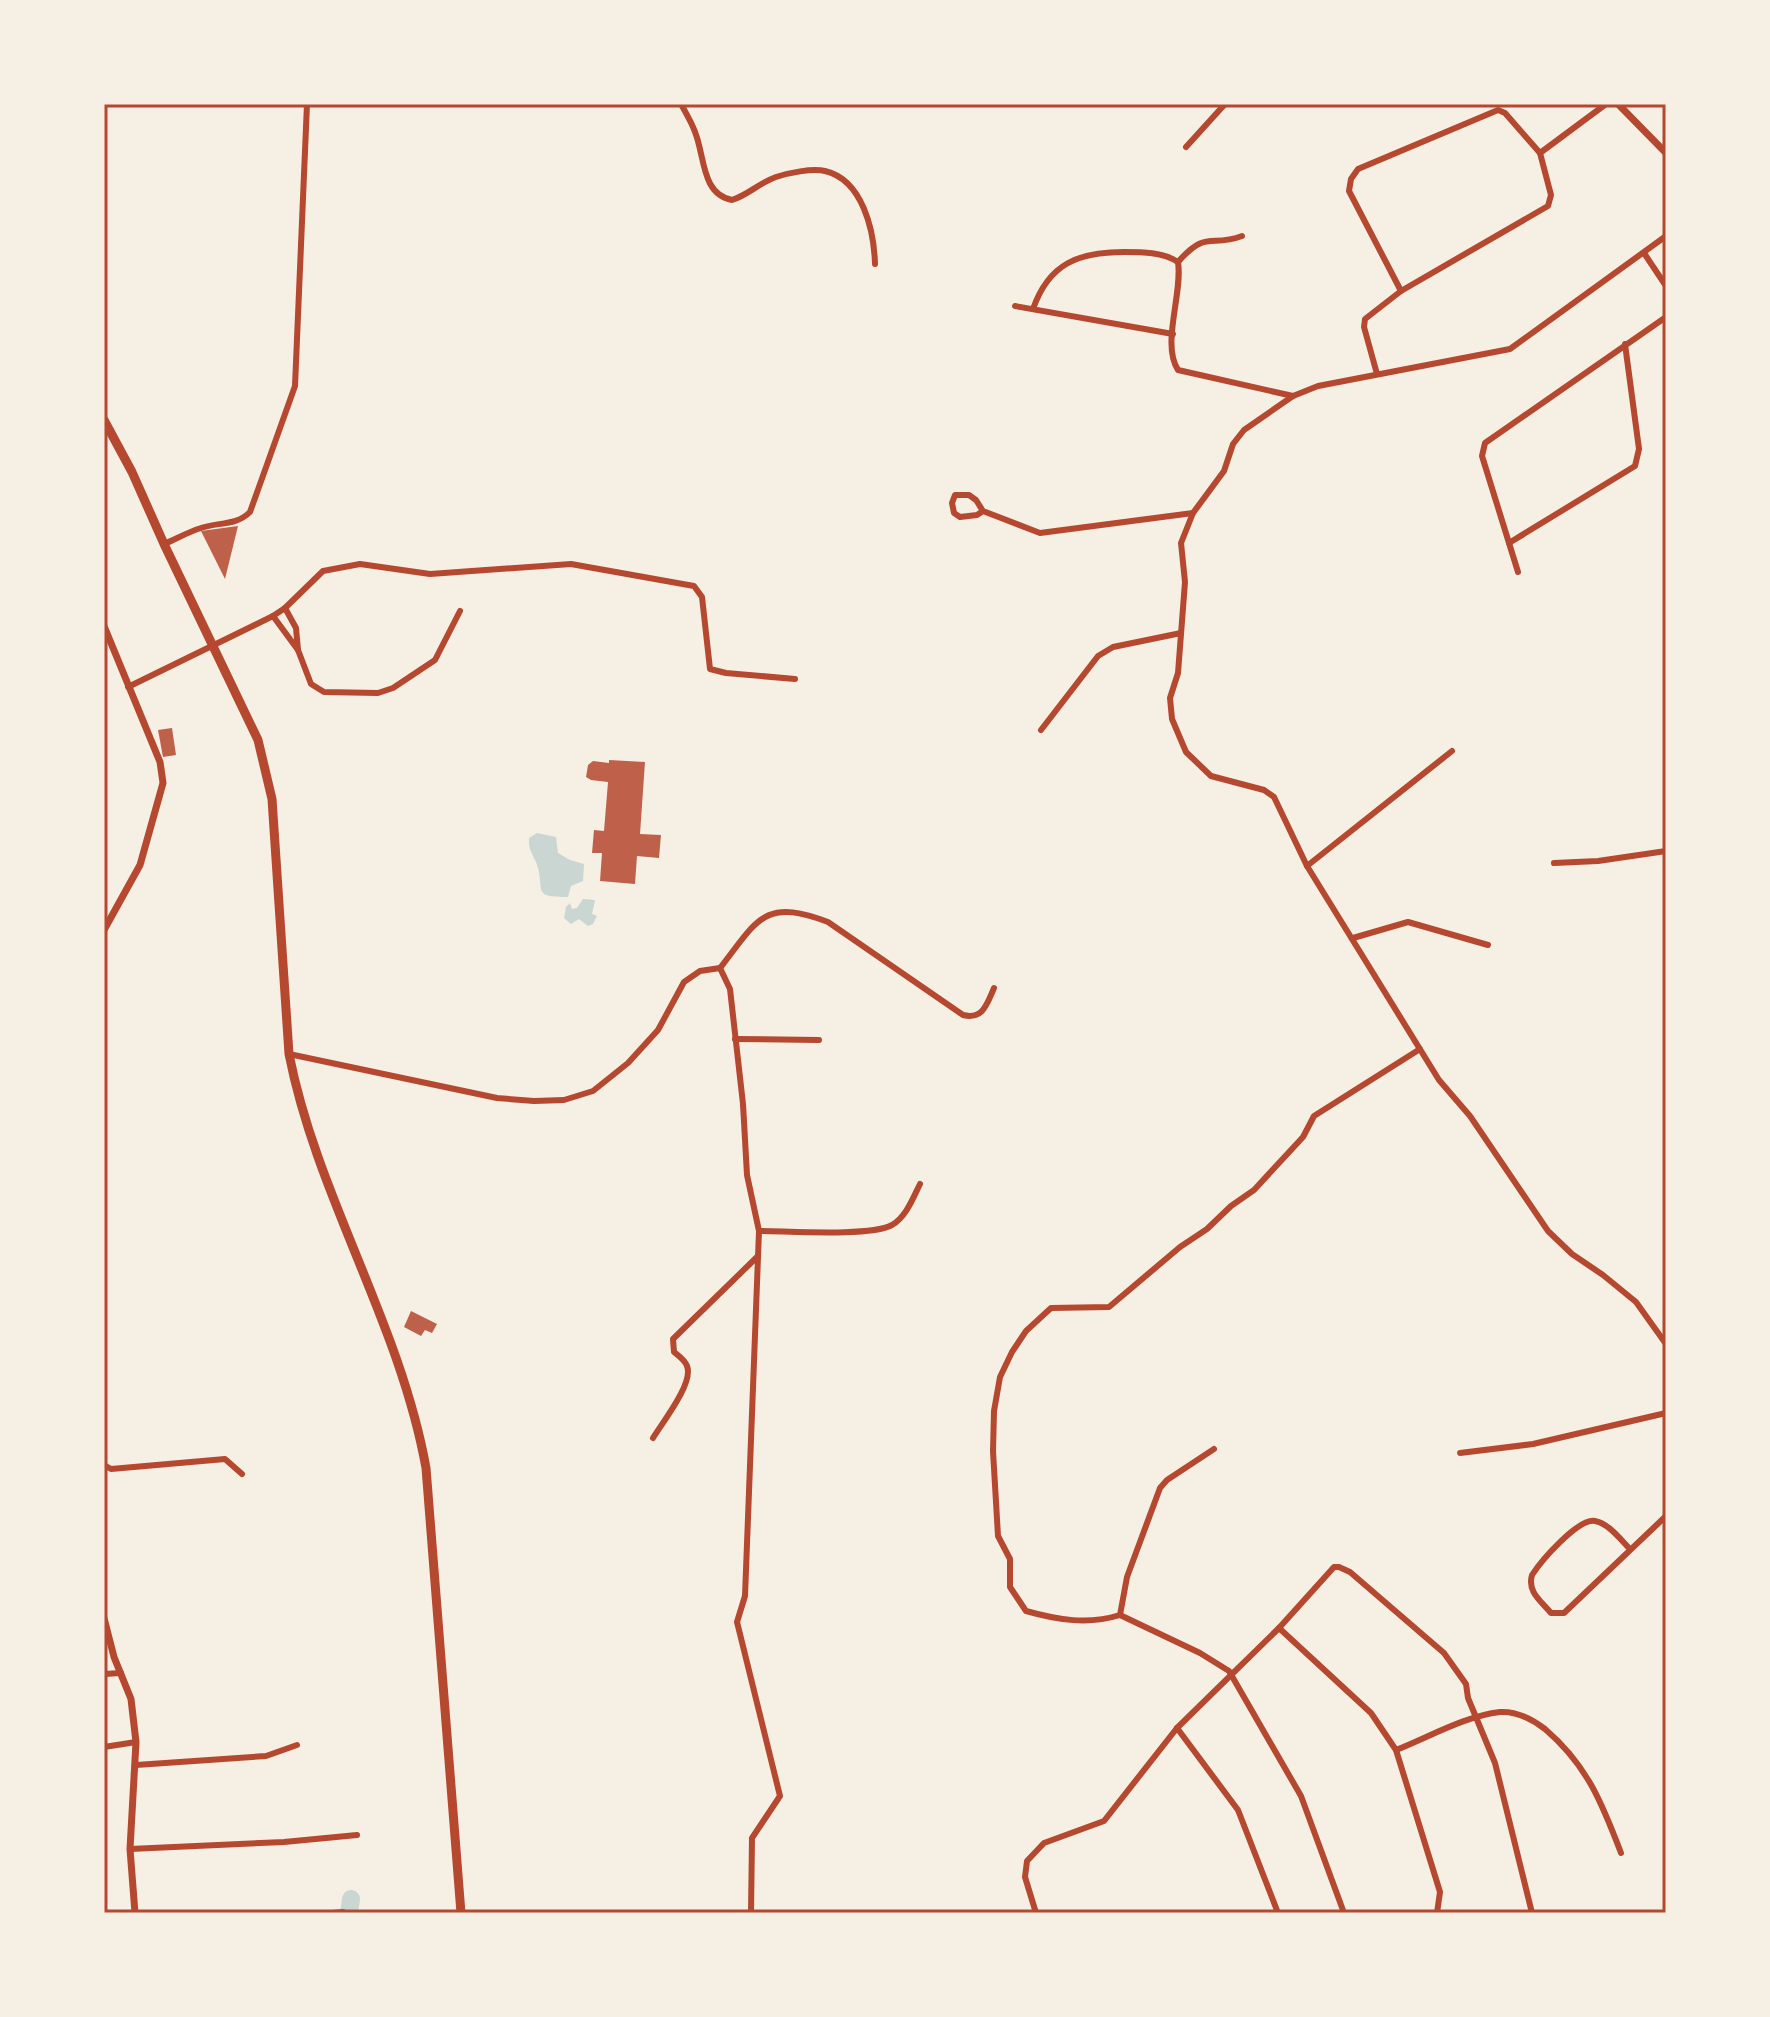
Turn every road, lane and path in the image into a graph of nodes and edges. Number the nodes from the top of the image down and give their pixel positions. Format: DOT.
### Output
graph roads {
  1 [pos="307,104"];
  2 [pos="681,104"];
  3 [pos="1225,104"];
  4 [pos="1606,104"];
  5 [pos="1618,104"];
  6 [pos="1186,147"];
  7 [pos="1540,153"];
  8 [pos="1666,153"];
  9 [pos="1242,236"];
  10 [pos="1666,236"];
  11 [pos="1644,253"];
  12 [pos="1178,262"];
  13 [pos="875,264"];
  14 [pos="1666,286"];
  15 [pos="1401,291"];
  16 [pos="1015,306"];
  17 [pos="1033,309"];
  18 [pos="1666,317"];
  19 [pos="1173,334"];
  20 [pos="1625,344"];
  21 [pos="1377,374"];
  22 [pos="1293,396"];
  23 [pos="104,420"];
  24 [pos="983,511"];
  25 [pos="1193,513"];
  26 [pos="1509,543"];
  27 [pos="164,544"];
  28 [pos="1518,572"];
  29 [pos="285,608"];
  30 [pos="460,611"];
  31 [pos="273,616"];
  32 [pos="104,626"];
  33 [pos="1181,633"];
  34 [pos="212,645"];
  35 [pos="298,650"];
  36 [pos="795,679"];
  37 [pos="128,687"];
  38 [pos="1041,730"];
  39 [pos="1452,751"];
  40 [pos="1666,851"];
  41 [pos="1554,863"];
  42 [pos="1307,866"];
  43 [pos="104,930"];
  44 [pos="1353,938"];
  45 [pos="1488,945"];
  46 [pos="720,968"];
  47 [pos="994,988"];
  48 [pos="735,1039"];
  49 [pos="819,1040"];
  50 [pos="1420,1049"];
  51 [pos="289,1054"];
  52 [pos="920,1184"];
  53 [pos="759,1231"];
  54 [pos="758,1256"];
  55 [pos="1666,1344"];
  56 [pos="1666,1413"];
  57 [pos="653,1438"];
  58 [pos="1214,1449"];
  59 [pos="1460,1453"];
  60 [pos="104,1465"];
  61 [pos="242,1474"];
  62 [pos="1666,1516"];
  63 [pos="1630,1549"];
  64 [pos="1120,1615"];
  65 [pos="104,1618"];
  66 [pos="1279,1628"];
  67 [pos="121,1673"];
  68 [pos="104,1674"];
  69 [pos="1231,1676"];
  70 [pos="1477,1718"];
  71 [pos="1177,1728"];
  72 [pos="136,1742"];
  73 [pos="297,1745"];
  74 [pos="104,1747"];
  75 [pos="1396,1750"];
  76 [pos="136,1765"];
  77 [pos="357,1835"];
  78 [pos="130,1849"];
  79 [pos="1621,1853"];
  80 [pos="343,1912"];
  81 [pos="135,1913"];
  82 [pos="332,1913"];
  83 [pos="461,1913"];
  84 [pos="751,1913"];
  85 [pos="1036,1913"];
  86 [pos="1278,1913"];
  87 [pos="1344,1913"];
  88 [pos="1437,1913"];
  89 [pos="1532,1913"];
  1 -- 27 [label="street"];
  2 -- 13 [label="street"];
  3 -- 6 [label="street"];
  4 -- 7 [label="street"];
  5 -- 8 [label="street"];
  7 -- 15 [label="street"];
  7 -- 15 [label="street"];
  9 -- 12 [label="street"];
  10 -- 11 [label="street"];
  11 -- 14 [label="street"];
  11 -- 21 [label="street"];
  12 -- 17 [label="street"];
  12 -- 19 [label="street"];
  15 -- 21 [label="street"];
  16 -- 17 [label="street"];
  17 -- 19 [label="street"];
  18 -- 20 [label="street"];
  19 -- 22 [label="street"];
  20 -- 26 [label="street"];
  20 -- 26 [label="street"];
  21 -- 22 [label="street"];
  22 -- 25 [label="street"];
  23 -- 27 [label="main road"];
  24 -- 24 [label="street"];
  24 -- 25 [label="street"];
  25 -- 33 [label="street"];
  26 -- 28 [label="street"];
  27 -- 34 [label="main road"];
  29 -- 31 [label="street"];
  29 -- 35 [label="street"];
  29 -- 36 [label="street"];
  30 -- 35 [label="street"];
  31 -- 34 [label="street"];
  31 -- 35 [label="street"];
  32 -- 37 [label="street"];
  33 -- 38 [label="street"];
  33 -- 42 [label="street"];
  34 -- 37 [label="street"];
  34 -- 51 [label="main road"];
  37 -- 43 [label="street"];
  39 -- 42 [label="street"];
  40 -- 41 [label="street"];
  42 -- 44 [label="street"];
  44 -- 45 [label="street"];
  44 -- 50 [label="street"];
  46 -- 47 [label="street"];
  46 -- 48 [label="street"];
  46 -- 51 [label="street"];
  48 -- 49 [label="street"];
  48 -- 53 [label="street"];
  50 -- 55 [label="street"];
  50 -- 64 [label="street"];
  51 -- 83 [label="main road"];
  52 -- 53 [label="street"];
  53 -- 54 [label="street"];
  54 -- 57 [label="street"];
  54 -- 84 [label="street"];
  56 -- 59 [label="street"];
  58 -- 64 [label="street"];
  60 -- 61 [label="street"];
  62 -- 63 [label="street"];
  63 -- 63 [label="street"];
  64 -- 69 [label="street"];
  65 -- 67 [label="street"];
  66 -- 69 [label="street"];
  66 -- 70 [label="street"];
  66 -- 75 [label="street"];
  67 -- 68 [label="street"];
  67 -- 72 [label="street"];
  69 -- 71 [label="street"];
  69 -- 87 [label="street"];
  70 -- 75 [label="street"];
  70 -- 79 [label="street"];
  70 -- 89 [label="street"];
  71 -- 85 [label="street"];
  71 -- 86 [label="street"];
  72 -- 74 [label="street"];
  72 -- 76 [label="street"];
  73 -- 76 [label="street"];
  75 -- 88 [label="street"];
  76 -- 78 [label="street"];
  77 -- 78 [label="street"];
  78 -- 81 [label="street"];
  80 -- 82 [label="street"];
}
